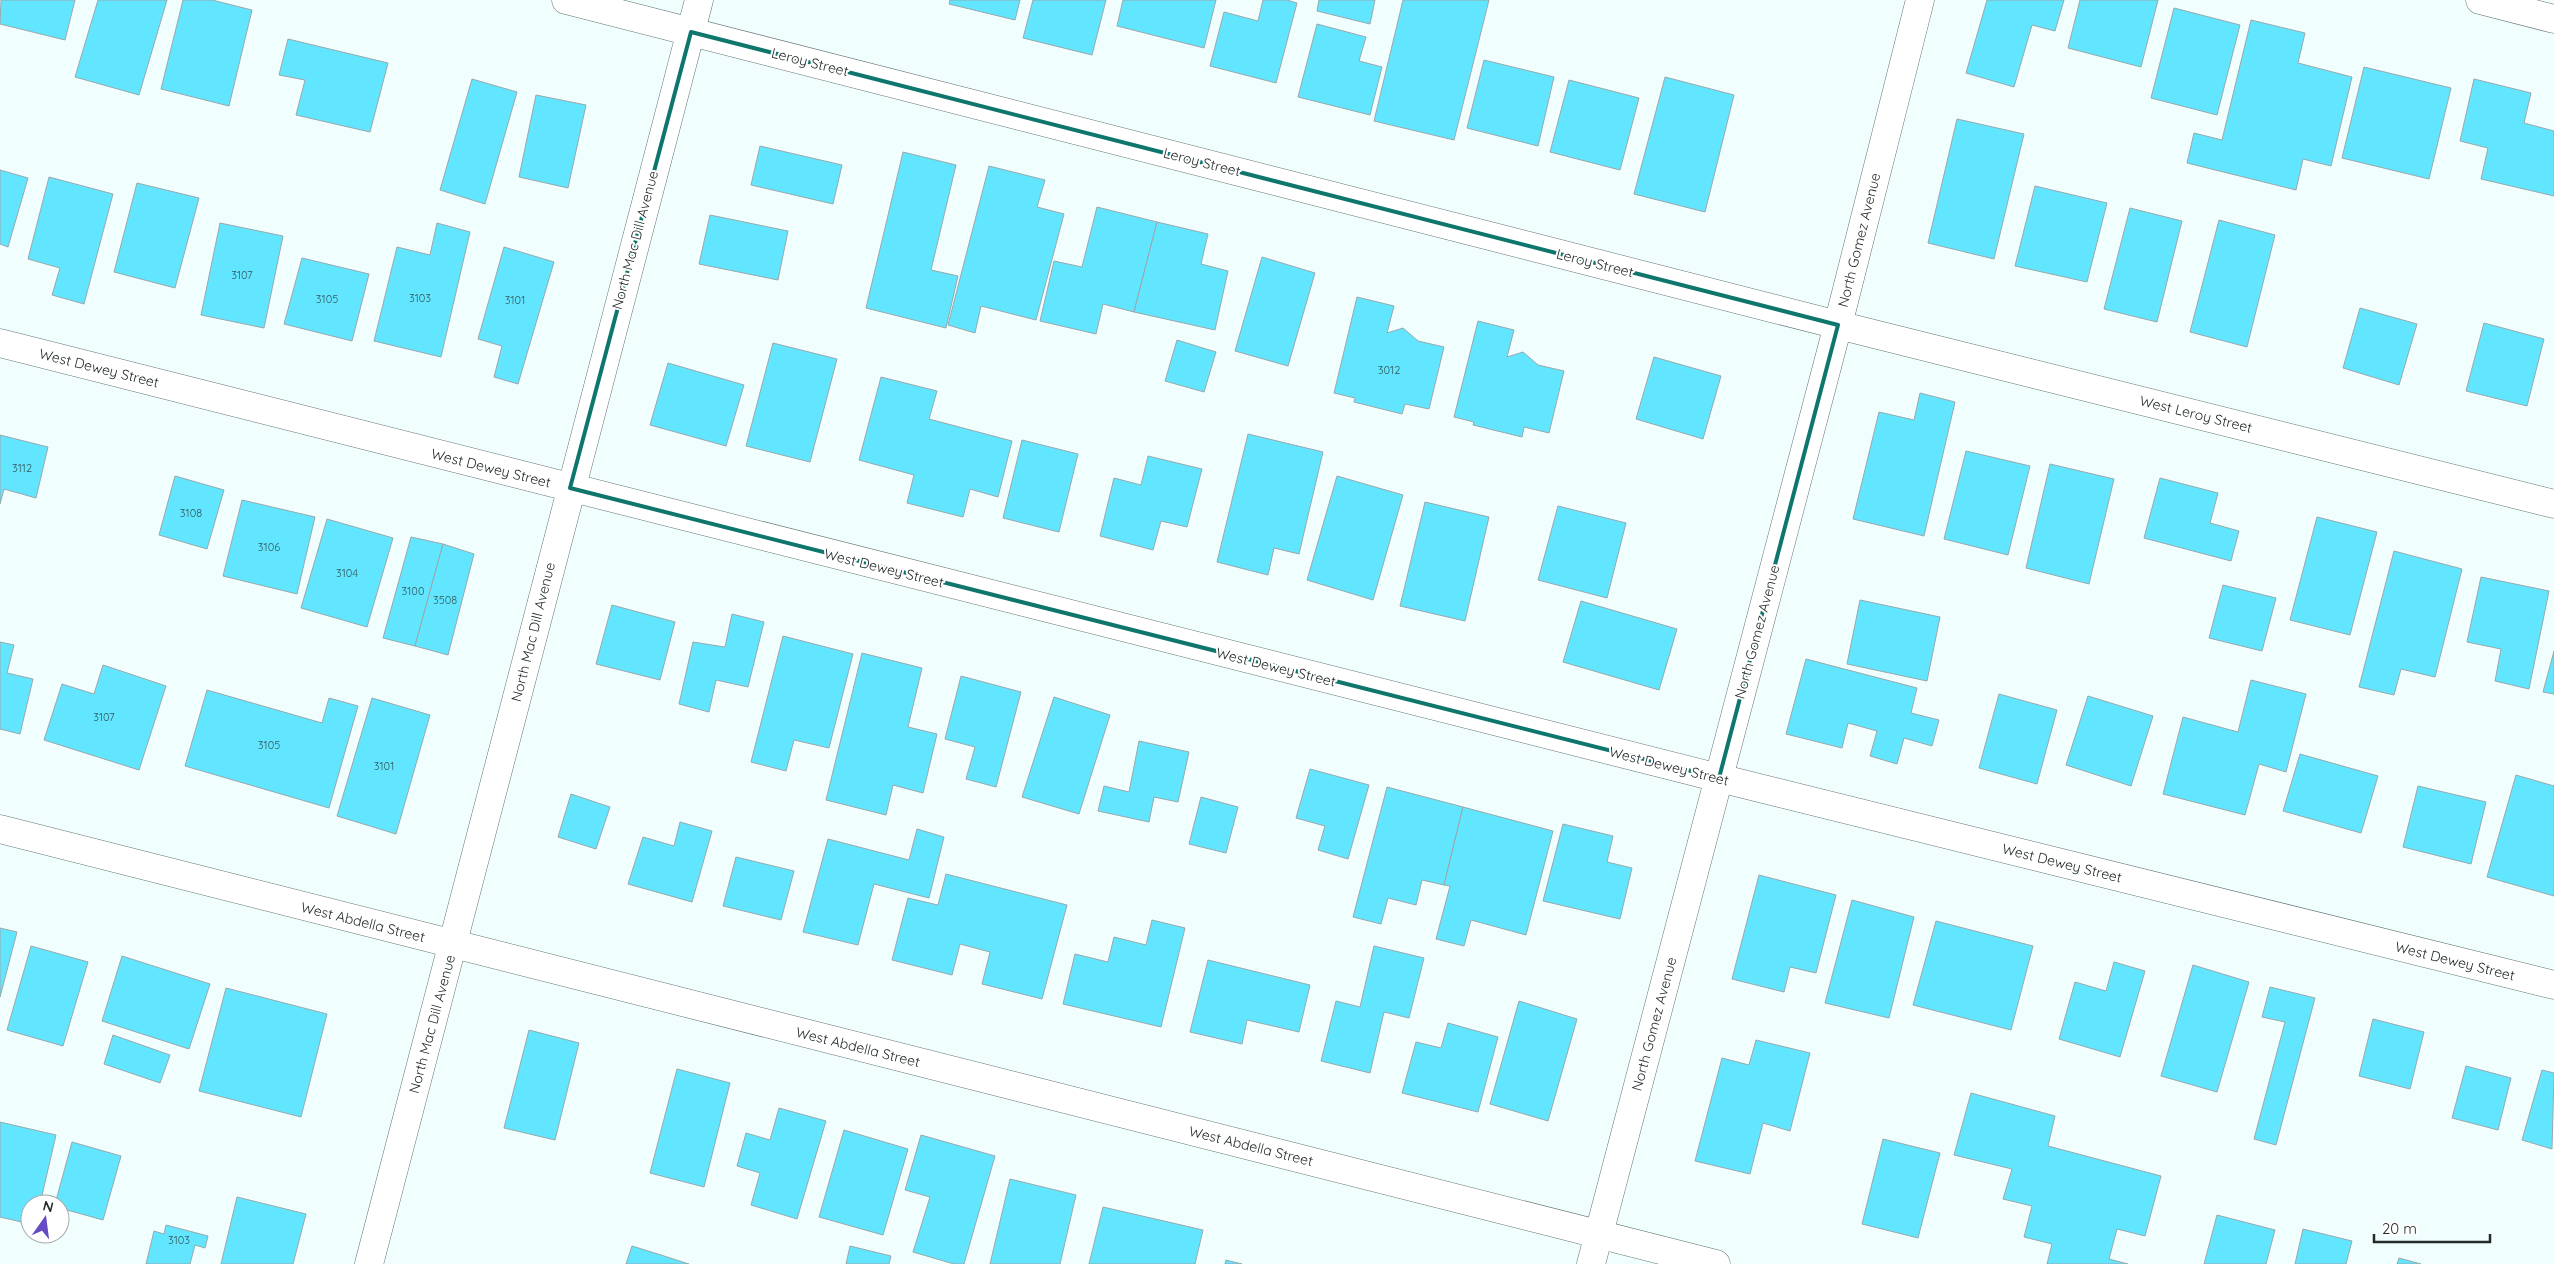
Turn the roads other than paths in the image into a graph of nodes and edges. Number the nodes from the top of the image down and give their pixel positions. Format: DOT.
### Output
graph roads {
  1 [pos="566,0"];
  2 [pos="699,0"];
  3 [pos="1920,0"];
  4 [pos="2480,0"];
  5 [pos="2554,19"];
  6 [pos="690,32"];
  7 [pos="1838,325"];
  8 [pos="0,343"];
  9 [pos="570,488"];
  10 [pos="2554,504"];
  11 [pos="1719,778"];
  12 [pos="0,830"];
  13 [pos="453,945"];
  14 [pos="2554,986"];
  15 [pos="1599,1234"];
  16 [pos="369,1264"];
  17 [pos="1591,1264"];
  18 [pos="1716,1264"];
  1 -- 6 [label="street, Leroy Street"];
  2 -- 6 [label="street, North Mac Dill Avenue"];
  3 -- 7 [label="street, North Gomez Avenue"];
  4 -- 5 [label="street"];
  6 -- 7 [label="street, Leroy Street"];
  6 -- 9 [label="street, North Mac Dill Avenue"];
  7 -- 10 [label="street, West Leroy Street"];
  7 -- 11 [label="street, North Gomez Avenue"];
  8 -- 9 [label="street, West Dewey Street"];
  9 -- 11 [label="street, West Dewey Street"];
  9 -- 13 [label="street, North Mac Dill Avenue"];
  11 -- 14 [label="street, West Dewey Street"];
  11 -- 15 [label="street, North Gomez Avenue"];
  12 -- 13 [label="street, West Abdella Street"];
  13 -- 15 [label="street, West Abdella Street"];
  13 -- 16 [label="street, North Mac Dill Avenue"];
  15 -- 17 [label="street, North Gomez Avenue"];
  15 -- 18 [label="street, West Abdella Street"];
}
